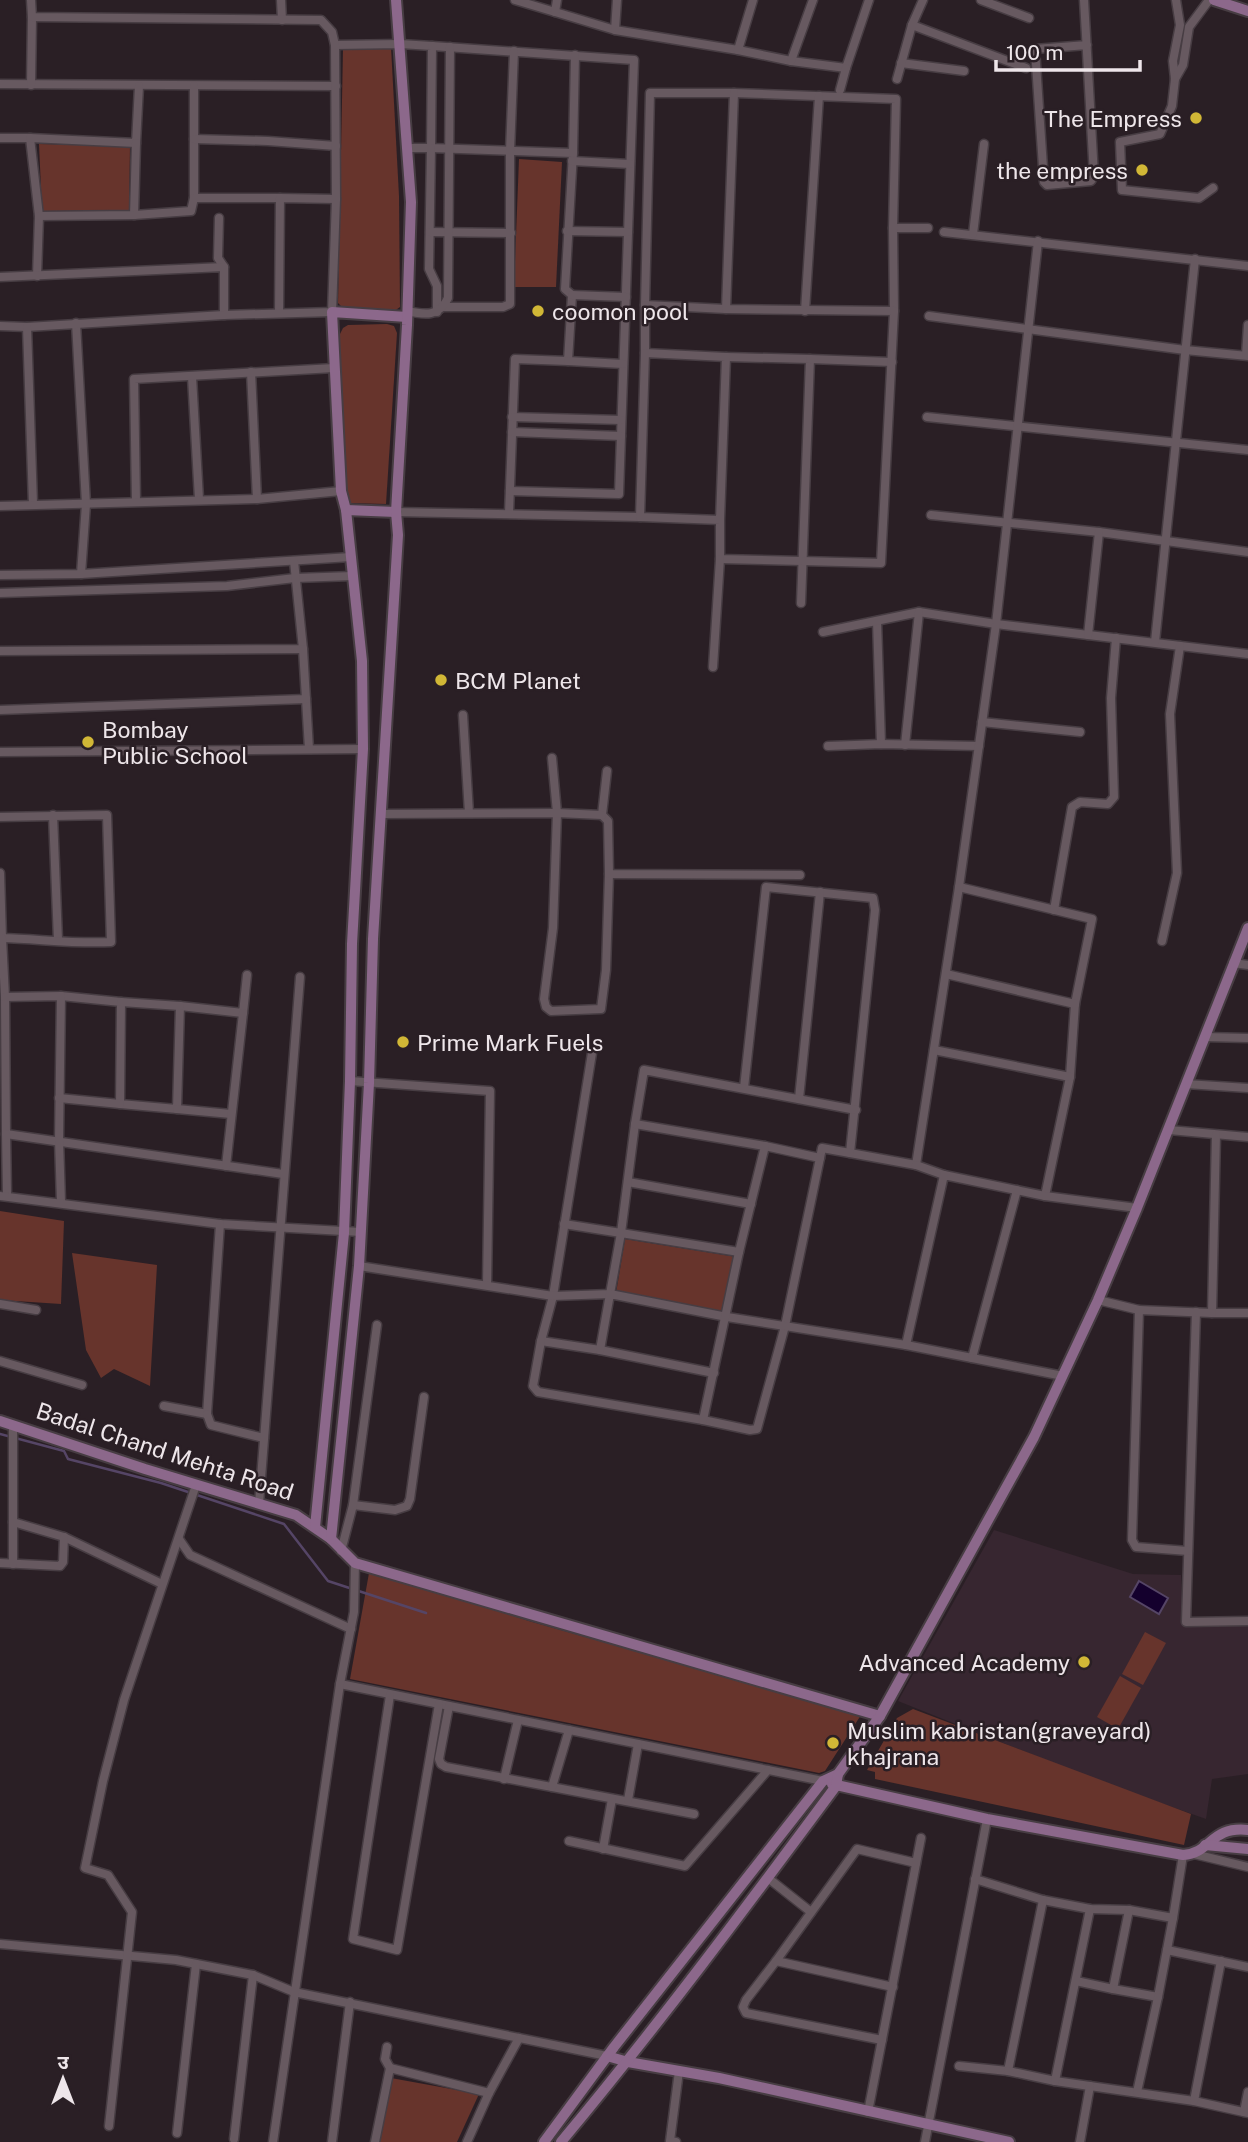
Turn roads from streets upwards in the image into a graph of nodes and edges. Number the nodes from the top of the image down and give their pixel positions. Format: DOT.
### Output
graph roads {
  1 [pos="31,0"];
  2 [pos="281,0"];
  3 [pos="396,0"];
  4 [pos="515,0"];
  5 [pos="556,0"];
  6 [pos="617,0"];
  7 [pos="752,0"];
  8 [pos="813,0"];
  9 [pos="869,0"];
  10 [pos="923,0"];
  11 [pos="981,0"];
  12 [pos="1084,0"];
  13 [pos="1176,0"];
  14 [pos="1211,0"];
  15 [pos="1248,11"];
  16 [pos="555,12"];
  17 [pos="32,17"];
  18 [pos="1029,18"];
  19 [pos="282,20"];
  20 [pos="912,25"];
  21 [pos="1184,26"];
  22 [pos="615,30"];
  23 [pos="400,44"];
  24 [pos="335,45"];
  25 [pos="1087,45"];
  26 [pos="432,46"];
  27 [pos="450,47"];
  28 [pos="738,50"];
  29 [pos="514,51"];
  30 [pos="575,55"];
  31 [pos="791,61"];
  32 [pos="901,63"];
  33 [pos="846,68"];
  34 [pos="1026,68"];
  35 [pos="964,71"];
  36 [pos="897,79"];
  37 [pos="0,84"];
  38 [pos="31,85"];
  39 [pos="139,86"];
  40 [pos="194,86"];
  41 [pos="336,86"];
  42 [pos="840,90"];
  43 [pos="734,93"];
  44 [pos="819,96"];
  45 [pos="0,138"];
  46 [pos="30,138"];
  47 [pos="194,139"];
  48 [pos="136,143"];
  49 [pos="984,144"];
  50 [pos="336,146"];
  51 [pos="408,148"];
  52 [pos="431,148"];
  53 [pos="447,148"];
  54 [pos="510,150"];
  55 [pos="572,157"];
  56 [pos="630,164"];
  57 [pos="1213,188"];
  58 [pos="194,198"];
  59 [pos="280,198"];
  60 [pos="336,199"];
  61 [pos="134,215"];
  62 [pos="40,216"];
  63 [pos="219,218"];
  64 [pos="893,228"];
  65 [pos="928,228"];
  66 [pos="568,231"];
  67 [pos="430,232"];
  68 [pos="447,232"];
  69 [pos="628,232"];
  70 [pos="944,232"];
  71 [pos="511,233"];
  72 [pos="973,234"];
  73 [pos="1038,240"];
  74 [pos="1195,260"];
  75 [pos="1248,266"];
  76 [pos="223,267"];
  77 [pos="37,276"];
  78 [pos="0,277"];
  79 [pos="572,295"];
  80 [pos="626,297"];
  81 [pos="645,306"];
  82 [pos="439,309"];
  83 [pos="726,309"];
  84 [pos="805,311"];
  85 [pos="894,311"];
  86 [pos="332,312"];
  87 [pos="279,313"];
  88 [pos="407,314"];
  89 [pos="224,315"];
  90 [pos="929,316"];
  91 [pos="76,323"];
  92 [pos="1248,325"];
  93 [pos="0,326"];
  94 [pos="27,327"];
  95 [pos="1028,329"];
  96 [pos="1185,350"];
  97 [pos="645,354"];
  98 [pos="1247,356"];
  99 [pos="726,357"];
  100 [pos="810,359"];
  101 [pos="568,361"];
  102 [pos="892,362"];
  103 [pos="623,364"];
  104 [pos="334,368"];
  105 [pos="251,372"];
  106 [pos="192,377"];
  107 [pos="512,417"];
  108 [pos="927,417"];
  109 [pos="621,419"];
  110 [pos="1017,426"];
  111 [pos="512,432"];
  112 [pos="621,436"];
  113 [pos="1174,441"];
  114 [pos="1248,450"];
  115 [pos="341,491"];
  116 [pos="510,491"];
  117 [pos="199,499"];
  118 [pos="257,499"];
  119 [pos="136,501"];
  120 [pos="33,504"];
  121 [pos="86,504"];
  122 [pos="0,506"];
  123 [pos="346,510"];
  124 [pos="397,512"];
  125 [pos="509,513"];
  126 [pos="931,514"];
  127 [pos="640,517"];
  128 [pos="720,520"];
  129 [pos="1006,522"];
  130 [pos="1100,532"];
  131 [pos="1165,540"];
  132 [pos="1248,552"];
  133 [pos="351,557"];
  134 [pos="720,559"];
  135 [pos="294,561"];
  136 [pos="801,561"];
  137 [pos="81,574"];
  138 [pos="0,575"];
  139 [pos="353,576"];
  140 [pos="295,578"];
  141 [pos="0,593"];
  142 [pos="801,603"];
  143 [pos="919,612"];
  144 [pos="877,621"];
  145 [pos="996,624"];
  146 [pos="823,632"];
  147 [pos="1088,635"];
  148 [pos="1116,638"];
  149 [pos="1155,642"];
  150 [pos="1180,646"];
  151 [pos="303,649"];
  152 [pos="0,650"];
  153 [pos="1248,654"];
  154 [pos="713,667"];
  155 [pos="306,698"];
  156 [pos="0,710"];
  157 [pos="463,715"];
  158 [pos="982,722"];
  159 [pos="1080,732"];
  160 [pos="881,744"];
  161 [pos="905,744"];
  162 [pos="828,746"];
  163 [pos="979,746"];
  164 [pos="309,749"];
  165 [pos="363,749"];
  166 [pos="0,752"];
  167 [pos="552,758"];
  168 [pos="607,771"];
  169 [pos="469,813"];
  170 [pos="557,813"];
  171 [pos="382,814"];
  172 [pos="53,815"];
  173 [pos="602,815"];
  174 [pos="0,817"];
  175 [pos="0,873"];
  176 [pos="609,874"];
  177 [pos="800,875"];
  178 [pos="959,887"];
  179 [pos="820,892"];
  180 [pos="1054,910"];
  181 [pos="1248,928"];
  182 [pos="1,938"];
  183 [pos="58,940"];
  184 [pos="1162,941"];
  185 [pos="1233,963"];
  186 [pos="1248,965"];
  187 [pos="946,974"];
  188 [pos="247,975"];
  189 [pos="300,977"];
  190 [pos="61,996"];
  191 [pos="5,997"];
  192 [pos="121,1002"];
  193 [pos="1075,1004"];
  194 [pos="180,1006"];
  195 [pos="243,1013"];
  196 [pos="351,1017"];
  197 [pos="371,1018"];
  198 [pos="1205,1037"];
  199 [pos="1248,1038"];
  200 [pos="934,1050"];
  201 [pos="592,1053"];
  202 [pos="1070,1077"];
  203 [pos="350,1082"];
  204 [pos="369,1083"];
  205 [pos="1186,1084"];
  206 [pos="744,1088"];
  207 [pos="1248,1088"];
  208 [pos="59,1098"];
  209 [pos="799,1099"];
  210 [pos="120,1104"];
  211 [pos="177,1109"];
  212 [pos="856,1110"];
  213 [pos="231,1114"];
  214 [pos="635,1124"];
  215 [pos="1169,1130"];
  216 [pos="6,1134"];
  217 [pos="1216,1135"];
  218 [pos="1248,1137"];
  219 [pos="59,1140"];
  220 [pos="765,1146"];
  221 [pos="850,1153"];
  222 [pos="820,1158"];
  223 [pos="916,1165"];
  224 [pos="226,1166"];
  225 [pos="283,1174"];
  226 [pos="944,1175"];
  227 [pos="628,1182"];
  228 [pos="1017,1190"];
  229 [pos="4,1196"];
  230 [pos="1045,1196"];
  231 [pos="61,1202"];
  232 [pos="751,1204"];
  233 [pos="1137,1208"];
  234 [pos="220,1224"];
  235 [pos="564,1224"];
  236 [pos="280,1227"];
  237 [pos="361,1232"];
  238 [pos="344,1233"];
  239 [pos="621,1233"];
  240 [pos="739,1252"];
  241 [pos="359,1266"];
  242 [pos="486,1285"];
  243 [pos="610,1294"];
  244 [pos="553,1296"];
  245 [pos="1098,1300"];
  246 [pos="0,1304"];
  247 [pos="36,1310"];
  248 [pos="1139,1310"];
  249 [pos="1196,1312"];
  250 [pos="1212,1313"];
  251 [pos="1248,1313"];
  252 [pos="727,1317"];
  253 [pos="377,1325"];
  254 [pos="785,1326"];
  255 [pos="541,1341"];
  256 [pos="906,1345"];
  257 [pos="600,1349"];
  258 [pos="972,1358"];
  259 [pos="0,1361"];
  260 [pos="714,1373"];
  261 [pos="1063,1376"];
  262 [pos="82,1385"];
  263 [pos="424,1397"];
  264 [pos="164,1406"];
  265 [pos="207,1414"];
  266 [pos="703,1420"];
  267 [pos="0,1421"];
  268 [pos="13,1434"];
  269 [pos="264,1438"];
  270 [pos="194,1492"];
  271 [pos="258,1504"];
  272 [pos="353,1505"];
  273 [pos="13,1522"];
  274 [pos="315,1527"];
  275 [pos="64,1537"];
  276 [pos="179,1539"];
  277 [pos="331,1539"];
  278 [pos="341,1551"];
  279 [pos="1188,1551"];
  280 [pos="0,1563"];
  281 [pos="13,1564"];
  282 [pos="355,1568"];
  283 [pos="162,1584"];
  284 [pos="1248,1621"];
  285 [pos="351,1629"];
  286 [pos="340,1684"];
  287 [pos="390,1695"];
  288 [pos="444,1705"];
  289 [pos="880,1716"];
  290 [pos="518,1720"];
  291 [pos="569,1730"];
  292 [pos="638,1744"];
  293 [pos="768,1770"];
  294 [pos="838,1774"];
  295 [pos="504,1779"];
  296 [pos="822,1781"];
  297 [pos="836,1786"];
  298 [pos="552,1787"];
  299 [pos="612,1799"];
  300 [pos="628,1800"];
  301 [pos="694,1814"];
  302 [pos="987,1819"];
  303 [pos="1248,1830"];
  304 [pos="921,1838"];
  305 [pos="569,1841"];
  306 [pos="1205,1845"];
  307 [pos="603,1849"];
  308 [pos="1248,1849"];
  309 [pos="1189,1855"];
  310 [pos="916,1863"];
  311 [pos="1248,1867"];
  312 [pos="768,1878"];
  313 [pos="975,1879"];
  314 [pos="1043,1900"];
  315 [pos="1090,1909"];
  316 [pos="1129,1910"];
  317 [pos="811,1912"];
  318 [pos="1173,1918"];
  319 [pos="0,1944"];
  320 [pos="1167,1950"];
  321 [pos="128,1956"];
  322 [pos="776,1961"];
  323 [pos="1222,1961"];
  324 [pos="197,1964"];
  325 [pos="1248,1967"];
  326 [pos="253,1975"];
  327 [pos="1076,1981"];
  328 [pos="893,1987"];
  329 [pos="1113,1989"];
  330 [pos="294,1992"];
  331 [pos="1158,1997"];
  332 [pos="350,2002"];
  333 [pos="519,2038"];
  334 [pos="882,2039"];
  335 [pos="387,2048"];
  336 [pos="607,2056"];
  337 [pos="628,2062"];
  338 [pos="959,2066"];
  339 [pos="390,2068"];
  340 [pos="679,2071"];
  341 [pos="1008,2071"];
  342 [pos="1055,2081"];
  343 [pos="1090,2086"];
  344 [pos="489,2092"];
  345 [pos="1137,2092"];
  346 [pos="1248,2092"];
  347 [pos="1194,2101"];
  348 [pos="868,2112"];
  349 [pos="1246,2113"];
  350 [pos="929,2124"];
  351 [pos="109,2126"];
  352 [pos="177,2133"];
  353 [pos="234,2139"];
  354 [pos="273,2142"];
  355 [pos="332,2142"];
  356 [pos="375,2142"];
  357 [pos="467,2142"];
  358 [pos="544,2142"];
  359 [pos="561,2142"];
  360 [pos="676,2142"];
  361 [pos="925,2142"];
  362 [pos="1009,2142"];
  363 [pos="1080,2142"];
  1 -- 17 [label="street"];
  2 -- 19 [label="street"];
  3 -- 23 [label="street"];
  4 -- 16 [label="street"];
  5 -- 16 [label="street"];
  6 -- 22 [label="street"];
  7 -- 28 [label="street"];
  8 -- 31 [label="street"];
  9 -- 33 [label="street"];
  10 -- 20 [label="street"];
  11 -- 18 [label="street"];
  12 -- 25 [label="street"];
  13 -- 21 [label="street"];
  14 -- 15 [label="street"];
  14 -- 21 [label="street"];
  16 -- 22 [label="street"];
  17 -- 19 [label="street"];
  17 -- 38 [label="street"];
  19 -- 24 [label="street"];
  20 -- 32 [label="street"];
  20 -- 34 [label="street"];
  21 -- 57 [label="street"];
  22 -- 28 [label="street"];
  23 -- 24 [label="street"];
  23 -- 26 [label="street"];
  23 -- 51 [label="street"];
  24 -- 41 [label="street"];
  25 -- 25 [label="street"];
  26 -- 27 [label="street"];
  26 -- 52 [label="street"];
  27 -- 29 [label="street"];
  27 -- 53 [label="street"];
  28 -- 31 [label="street"];
  29 -- 30 [label="street"];
  29 -- 54 [label="street"];
  30 -- 55 [label="street"];
  30 -- 56 [label="street"];
  31 -- 33 [label="street"];
  32 -- 35 [label="street"];
  32 -- 36 [label="street"];
  33 -- 42 [label="street"];
  37 -- 38 [label="street"];
  38 -- 39 [label="street"];
  39 -- 40 [label="street"];
  39 -- 48 [label="street"];
  40 -- 41 [label="street"];
  40 -- 47 [label="street"];
  41 -- 50 [label="street"];
  43 -- 44 [label="street"];
  43 -- 81 [label="street"];
  43 -- 83 [label="street"];
  44 -- 64 [label="street"];
  44 -- 84 [label="street"];
  45 -- 46 [label="street"];
  46 -- 48 [label="street"];
  46 -- 62 [label="street"];
  47 -- 50 [label="street"];
  47 -- 58 [label="street"];
  48 -- 61 [label="street"];
  49 -- 72 [label="street"];
  50 -- 60 [label="street"];
  51 -- 52 [label="street"];
  51 -- 88 [label="street"];
  52 -- 53 [label="street"];
  52 -- 67 [label="street"];
  53 -- 54 [label="street"];
  53 -- 68 [label="street"];
  54 -- 55 [label="street"];
  54 -- 71 [label="street"];
  55 -- 56 [label="street"];
  55 -- 66 [label="street"];
  56 -- 69 [label="street"];
  58 -- 59 [label="street"];
  58 -- 61 [label="street"];
  59 -- 60 [label="street"];
  59 -- 87 [label="street"];
  60 -- 86 [label="street"];
  61 -- 62 [label="street"];
  62 -- 77 [label="street"];
  63 -- 76 [label="street"];
  64 -- 65 [label="street"];
  64 -- 85 [label="street"];
  66 -- 69 [label="street"];
  66 -- 79 [label="street"];
  67 -- 68 [label="street"];
  67 -- 82 [label="street"];
  68 -- 71 [label="street"];
  68 -- 82 [label="street"];
  69 -- 80 [label="street"];
  70 -- 72 [label="street"];
  71 -- 82 [label="street"];
  72 -- 73 [label="street"];
  73 -- 74 [label="street"];
  73 -- 95 [label="street"];
  74 -- 75 [label="street"];
  74 -- 96 [label="street"];
  76 -- 77 [label="street"];
  76 -- 89 [label="street"];
  77 -- 78 [label="street"];
  79 -- 80 [label="street"];
  79 -- 101 [label="street"];
  80 -- 103 [label="street"];
  81 -- 83 [label="street"];
  81 -- 97 [label="street"];
  82 -- 88 [label="street"];
  83 -- 84 [label="street"];
  84 -- 85 [label="street"];
  85 -- 102 [label="street"];
  86 -- 87 [label="street"];
  86 -- 88 [label="street"];
  86 -- 104 [label="street"];
  87 -- 89 [label="street"];
  88 -- 124 [label="street"];
  89 -- 91 [label="street"];
  90 -- 95 [label="street"];
  91 -- 94 [label="street"];
  91 -- 121 [label="street"];
  92 -- 98 [label="street"];
  93 -- 94 [label="street"];
  94 -- 120 [label="street"];
  95 -- 96 [label="street"];
  95 -- 110 [label="street"];
  96 -- 98 [label="street"];
  96 -- 113 [label="street"];
  97 -- 99 [label="street"];
  97 -- 127 [label="street"];
  99 -- 100 [label="street"];
  99 -- 128 [label="street"];
  100 -- 102 [label="street"];
  100 -- 136 [label="street"];
  101 -- 103 [label="street"];
  101 -- 107 [label="street"];
  102 -- 136 [label="street"];
  103 -- 109 [label="street"];
  104 -- 105 [label="street"];
  104 -- 115 [label="street"];
  105 -- 106 [label="street"];
  105 -- 118 [label="street"];
  106 -- 117 [label="street"];
  106 -- 119 [label="street"];
  107 -- 109 [label="street"];
  107 -- 111 [label="street"];
  108 -- 110 [label="street"];
  109 -- 112 [label="street"];
  110 -- 113 [label="street"];
  110 -- 129 [label="street"];
  111 -- 112 [label="street"];
  111 -- 116 [label="street"];
  112 -- 116 [label="street"];
  113 -- 114 [label="street"];
  113 -- 131 [label="street"];
  115 -- 118 [label="street"];
  115 -- 123 [label="street"];
  116 -- 125 [label="street"];
  117 -- 118 [label="street"];
  117 -- 119 [label="street"];
  119 -- 121 [label="street"];
  120 -- 121 [label="street"];
  120 -- 122 [label="street"];
  121 -- 137 [label="street"];
  123 -- 124 [label="street"];
  123 -- 133 [label="street"];
  124 -- 125 [label="street"];
  124 -- 171 [label="street"];
  125 -- 127 [label="street"];
  126 -- 129 [label="street"];
  127 -- 128 [label="street"];
  128 -- 134 [label="street"];
  129 -- 130 [label="street"];
  129 -- 145 [label="street"];
  130 -- 131 [label="street"];
  130 -- 147 [label="street"];
  131 -- 132 [label="street"];
  131 -- 149 [label="street"];
  133 -- 135 [label="street"];
  133 -- 139 [label="street"];
  134 -- 136 [label="street"];
  134 -- 154 [label="street"];
  135 -- 137 [label="street"];
  135 -- 140 [label="street"];
  136 -- 142 [label="street"];
  137 -- 138 [label="street"];
  139 -- 140 [label="street"];
  139 -- 165 [label="street"];
  140 -- 141 [label="street"];
  140 -- 151 [label="street"];
  143 -- 144 [label="street"];
  143 -- 145 [label="street"];
  143 -- 161 [label="street"];
  144 -- 146 [label="street"];
  144 -- 160 [label="street"];
  145 -- 147 [label="street"];
  145 -- 158 [label="street"];
  147 -- 148 [label="street"];
  148 -- 149 [label="street"];
  148 -- 180 [label="street"];
  149 -- 150 [label="street"];
  150 -- 153 [label="street"];
  150 -- 184 [label="street"];
  151 -- 152 [label="street"];
  151 -- 155 [label="street"];
  155 -- 156 [label="street"];
  155 -- 164 [label="street"];
  157 -- 169 [label="street"];
  158 -- 159 [label="street"];
  158 -- 163 [label="street"];
  160 -- 161 [label="street"];
  160 -- 162 [label="street"];
  161 -- 163 [label="street"];
  163 -- 178 [label="street"];
  164 -- 165 [label="street"];
  164 -- 166 [label="street"];
  165 -- 196 [label="street"];
  167 -- 170 [label="street"];
  168 -- 173 [label="street"];
  169 -- 170 [label="street"];
  169 -- 171 [label="street"];
  170 -- 173 [label="street"];
  170 -- 176 [label="street"];
  171 -- 197 [label="street"];
  172 -- 174 [label="street"];
  172 -- 183 [label="street"];
  172 -- 183 [label="street"];
  173 -- 176 [label="street"];
  175 -- 182 [label="street"];
  176 -- 177 [label="street"];
  178 -- 180 [label="street"];
  178 -- 187 [label="street"];
  179 -- 206 [label="street"];
  179 -- 209 [label="street"];
  179 -- 212 [label="street"];
  180 -- 193 [label="street"];
  181 -- 185 [label="street"];
  182 -- 183 [label="street"];
  182 -- 191 [label="street"];
  185 -- 186 [label="street"];
  185 -- 198 [label="street"];
  187 -- 193 [label="street"];
  187 -- 200 [label="street"];
  188 -- 195 [label="street"];
  189 -- 225 [label="street"];
  190 -- 191 [label="street"];
  190 -- 192 [label="street"];
  190 -- 208 [label="street"];
  191 -- 216 [label="street"];
  192 -- 194 [label="street"];
  192 -- 210 [label="street"];
  193 -- 202 [label="street"];
  194 -- 195 [label="street"];
  194 -- 211 [label="street"];
  195 -- 213 [label="street"];
  196 -- 197 [label="street"];
  196 -- 203 [label="street"];
  197 -- 204 [label="street"];
  198 -- 199 [label="street"];
  198 -- 205 [label="street"];
  200 -- 202 [label="street"];
  200 -- 223 [label="street"];
  201 -- 235 [label="street"];
  202 -- 230 [label="street"];
  203 -- 204 [label="street"];
  203 -- 238 [label="street"];
  204 -- 237 [label="street"];
  204 -- 242 [label="street"];
  205 -- 207 [label="street"];
  205 -- 215 [label="street"];
  206 -- 209 [label="street"];
  206 -- 214 [label="street"];
  208 -- 210 [label="street"];
  208 -- 219 [label="street"];
  209 -- 212 [label="street"];
  210 -- 211 [label="street"];
  211 -- 213 [label="street"];
  212 -- 221 [label="street"];
  213 -- 224 [label="street"];
  214 -- 220 [label="street"];
  214 -- 227 [label="street"];
  215 -- 217 [label="street"];
  215 -- 233 [label="street"];
  216 -- 219 [label="street"];
  216 -- 229 [label="street"];
  217 -- 218 [label="street"];
  217 -- 250 [label="street"];
  219 -- 224 [label="street"];
  219 -- 231 [label="street"];
  220 -- 222 [label="street"];
  220 -- 232 [label="street"];
  221 -- 222 [label="street"];
  221 -- 223 [label="street"];
  222 -- 254 [label="street"];
  223 -- 226 [label="street"];
  224 -- 225 [label="street"];
  225 -- 236 [label="street"];
  226 -- 228 [label="street"];
  226 -- 256 [label="street"];
  227 -- 232 [label="street"];
  227 -- 239 [label="street"];
  228 -- 230 [label="street"];
  228 -- 258 [label="street"];
  229 -- 231 [label="street"];
  230 -- 233 [label="street"];
  231 -- 234 [label="street"];
  232 -- 240 [label="street"];
  233 -- 245 [label="street"];
  234 -- 236 [label="street"];
  234 -- 265 [label="street"];
  235 -- 239 [label="street"];
  235 -- 244 [label="street"];
  236 -- 238 [label="street"];
  236 -- 269 [label="street"];
  237 -- 238 [label="street"];
  237 -- 241 [label="street"];
  238 -- 274 [label="street"];
  239 -- 240 [label="street"];
  239 -- 243 [label="street"];
  240 -- 252 [label="street"];
  241 -- 242 [label="street"];
  241 -- 277 [label="street"];
  242 -- 244 [label="street"];
  243 -- 244 [label="street"];
  243 -- 252 [label="street"];
  243 -- 257 [label="street"];
  244 -- 255 [label="street"];
  245 -- 248 [label="street"];
  245 -- 261 [label="street"];
  246 -- 247 [label="street"];
  248 -- 249 [label="street"];
  248 -- 279 [label="street"];
  249 -- 250 [label="street"];
  249 -- 279 [label="street"];
  250 -- 251 [label="street"];
  252 -- 254 [label="street"];
  252 -- 260 [label="street"];
  253 -- 272 [label="street"];
  254 -- 256 [label="street"];
  254 -- 266 [label="street"];
  255 -- 257 [label="street"];
  255 -- 266 [label="street"];
  256 -- 258 [label="street"];
  257 -- 260 [label="street"];
  258 -- 261 [label="street"];
  259 -- 262 [label="street"];
  260 -- 266 [label="street"];
  261 -- 289 [label="street"];
  263 -- 272 [label="street"];
  264 -- 265 [label="street"];
  265 -- 269 [label="street"];
  267 -- 268 [label="street, Badal Chand Mehta Road"];
  268 -- 270 [label="street, Badal Chand Mehta Road"];
  268 -- 273 [label="street"];
  269 -- 271 [label="street"];
  270 -- 271 [label="street, Badal Chand Mehta Road"];
  270 -- 276 [label="street"];
  271 -- 274 [label="street, Badal Chand Mehta Road"];
  272 -- 278 [label="street"];
  273 -- 275 [label="street"];
  273 -- 281 [label="street"];
  274 -- 277 [label="street, Badal Chand Mehta Road"];
  275 -- 281 [label="street"];
  275 -- 283 [label="street"];
  276 -- 283 [label="street"];
  276 -- 285 [label="street"];
  277 -- 278 [label="street, Badal Chand Mehta Road"];
  278 -- 282 [label="street, Badal Chand Mehta Road"];
  279 -- 284 [label="street"];
  280 -- 281 [label="street"];
  282 -- 285 [label="street"];
  282 -- 289 [label="street"];
  283 -- 321 [label="street"];
  285 -- 286 [label="street"];
  286 -- 287 [label="street"];
  286 -- 330 [label="street"];
  287 -- 288 [label="street"];
  287 -- 288 [label="street"];
  288 -- 290 [label="street"];
  288 -- 295 [label="street"];
  289 -- 294 [label="street"];
  290 -- 291 [label="street"];
  290 -- 295 [label="street"];
  291 -- 292 [label="street"];
  291 -- 298 [label="street"];
  292 -- 293 [label="street"];
  292 -- 300 [label="street"];
  293 -- 296 [label="street"];
  293 -- 307 [label="street"];
  294 -- 296 [label="street"];
  294 -- 297 [label="street"];
  295 -- 298 [label="street"];
  296 -- 297 [label="street"];
  296 -- 336 [label="street"];
  297 -- 302 [label="street"];
  297 -- 312 [label="street"];
  298 -- 299 [label="street"];
  299 -- 300 [label="street"];
  299 -- 307 [label="street"];
  300 -- 301 [label="street"];
  302 -- 309 [label="street"];
  302 -- 313 [label="street"];
  303 -- 306 [label="street"];
  304 -- 310 [label="street"];
  305 -- 307 [label="street"];
  306 -- 308 [label="street"];
  306 -- 309 [label="street"];
  309 -- 311 [label="street"];
  309 -- 318 [label="street"];
  310 -- 317 [label="street"];
  310 -- 328 [label="street"];
  312 -- 317 [label="street"];
  312 -- 337 [label="street"];
  313 -- 314 [label="street"];
  313 -- 350 [label="street"];
  314 -- 315 [label="street"];
  314 -- 341 [label="street"];
  315 -- 316 [label="street"];
  315 -- 327 [label="street"];
  316 -- 318 [label="street"];
  316 -- 329 [label="street"];
  317 -- 322 [label="street"];
  318 -- 320 [label="street"];
  319 -- 321 [label="street"];
  320 -- 323 [label="street"];
  320 -- 331 [label="street"];
  321 -- 324 [label="street"];
  321 -- 351 [label="street"];
  322 -- 328 [label="street"];
  322 -- 334 [label="street"];
  323 -- 325 [label="street"];
  323 -- 347 [label="street"];
  324 -- 326 [label="street"];
  324 -- 352 [label="street"];
  326 -- 330 [label="street"];
  326 -- 353 [label="street"];
  327 -- 329 [label="street"];
  327 -- 342 [label="street"];
  328 -- 334 [label="street"];
  329 -- 331 [label="street"];
  330 -- 332 [label="street"];
  330 -- 354 [label="street"];
  331 -- 345 [label="street"];
  332 -- 333 [label="street"];
  332 -- 355 [label="street"];
  333 -- 336 [label="street"];
  333 -- 344 [label="street"];
  334 -- 348 [label="street"];
  335 -- 339 [label="street"];
  336 -- 337 [label="street"];
  336 -- 358 [label="street"];
  337 -- 340 [label="street"];
  337 -- 359 [label="street"];
  338 -- 341 [label="street"];
  339 -- 344 [label="street"];
  339 -- 356 [label="street"];
  340 -- 348 [label="street"];
  340 -- 360 [label="street"];
  341 -- 342 [label="street"];
  342 -- 343 [label="street"];
  343 -- 345 [label="street"];
  343 -- 363 [label="street"];
  344 -- 357 [label="street"];
  345 -- 347 [label="street"];
  346 -- 349 [label="street"];
  347 -- 349 [label="street"];
  348 -- 350 [label="street"];
  350 -- 361 [label="street"];
  350 -- 362 [label="street"];
}
